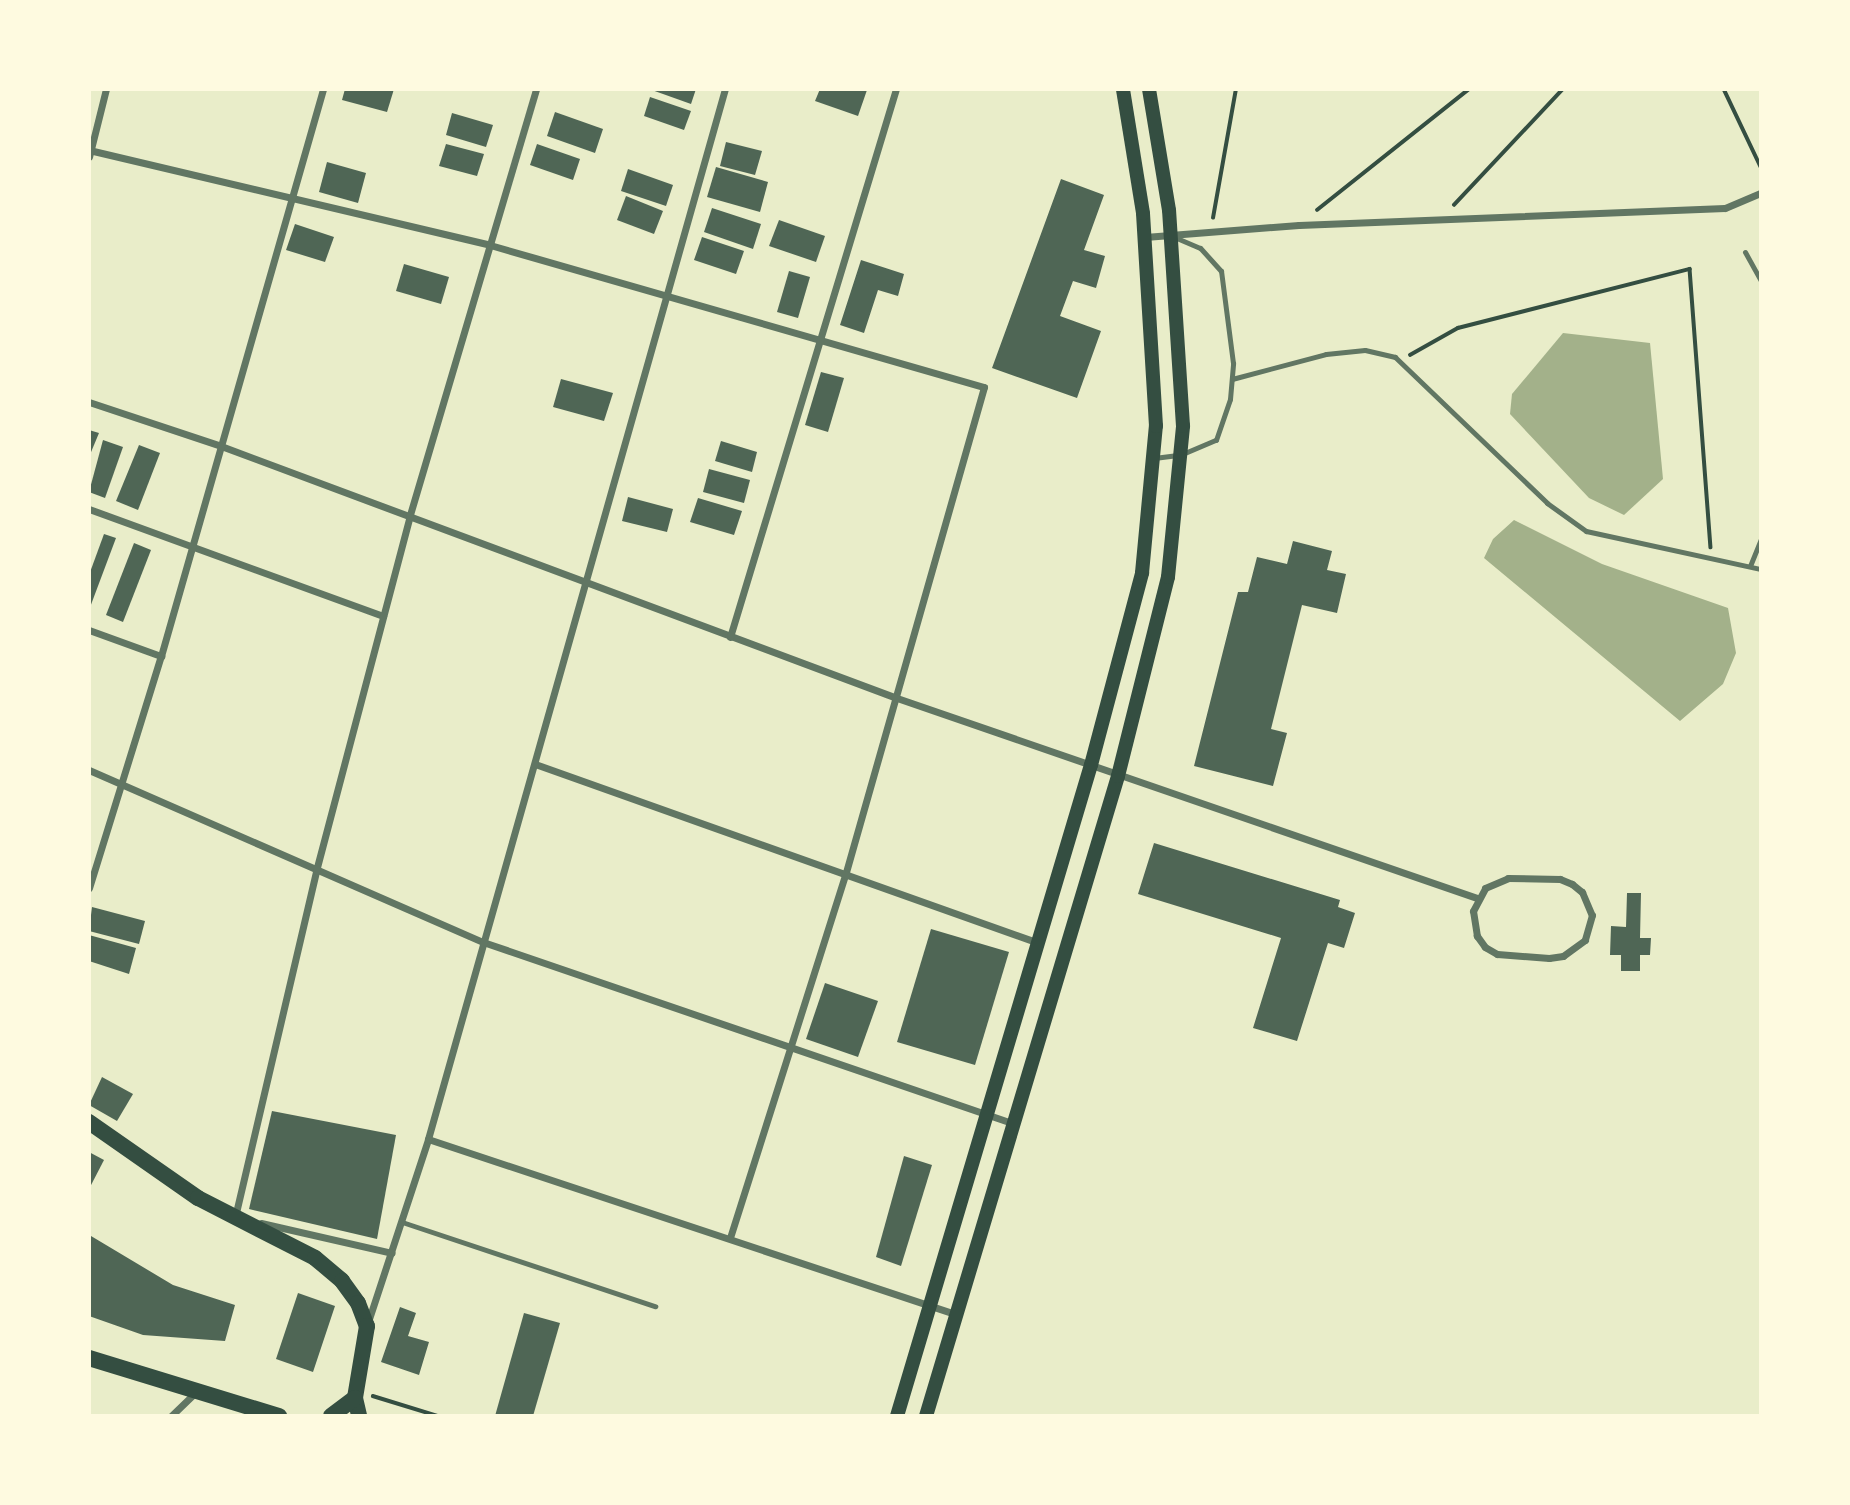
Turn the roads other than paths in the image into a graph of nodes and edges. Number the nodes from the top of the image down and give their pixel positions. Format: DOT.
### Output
graph roads {
  1 [pos="106,89"];
  2 [pos="323,89"];
  3 [pos="536,89"];
  4 [pos="724,89"];
  5 [pos="896,89"];
  6 [pos="1124,89"];
  7 [pos="1149,89"];
  8 [pos="90,152"];
  9 [pos="1761,193"];
  10 [pos="292,195"];
  11 [pos="1170,235"];
  12 [pos="1144,237"];
  13 [pos="490,245"];
  14 [pos="1745,252"];
  15 [pos="1761,281"];
  16 [pos="667,295"];
  17 [pos="818,339"];
  18 [pos="1232,379"];
  19 [pos="89,402"];
  20 [pos="221,446"];
  21 [pos="1180,455"];
  22 [pos="1153,458"];
  23 [pos="89,509"];
  24 [pos="410,518"];
  25 [pos="1761,539"];
  26 [pos="191,548"];
  27 [pos="1749,566"];
  28 [pos="1761,569"];
  29 [pos="583,581"];
  30 [pos="383,617"];
  31 [pos="89,630"];
  32 [pos="730,638"];
  33 [pos="161,656"];
  34 [pos="894,697"];
  35 [pos="535,764"];
  36 [pos="1091,765"];
  37 [pos="89,770"];
  38 [pos="1118,776"];
  39 [pos="122,784"];
  40 [pos="316,871"];
  41 [pos="846,872"];
  42 [pos="89,888"];
  43 [pos="1477,898"];
  44 [pos="483,942"];
  45 [pos="1036,943"];
  46 [pos="790,1048"];
  47 [pos="985,1114"];
  48 [pos="89,1122"];
  49 [pos="1012,1123"];
  50 [pos="428,1139"];
  51 [pos="235,1217"];
  52 [pos="402,1222"];
  53 [pos="730,1238"];
  54 [pos="393,1252"];
  55 [pos="929,1304"];
  56 [pos="655,1307"];
  57 [pos="955,1314"];
  58 [pos="367,1326"];
  59 [pos="89,1358"];
  60 [pos="198,1391"];
  61 [pos="356,1395"];
  62 [pos="171,1416"];
  63 [pos="279,1416"];
  64 [pos="331,1416"];
  65 [pos="359,1416"];
  66 [pos="897,1416"];
  67 [pos="926,1416"];
  1 -- 8 [label="street"];
  2 -- 10 [label="street"];
  3 -- 13 [label="street"];
  4 -- 16 [label="street"];
  5 -- 17 [label="street"];
  6 -- 12 [label="main road"];
  7 -- 11 [label="main road"];
  8 -- 10 [label="street"];
  9 -- 11 [label="street"];
  10 -- 13 [label="street"];
  10 -- 20 [label="street"];
  11 -- 12 [label="street"];
  11 -- 18 [label="lane"];
  11 -- 21 [label="main road"];
  12 -- 22 [label="main road"];
  13 -- 16 [label="street"];
  13 -- 24 [label="street"];
  14 -- 15 [label="lane"];
  16 -- 17 [label="street"];
  16 -- 29 [label="street"];
  17 -- 32 [label="street"];
  17 -- 34 [label="street"];
  18 -- 21 [label="lane"];
  18 -- 27 [label="lane"];
  19 -- 20 [label="street"];
  20 -- 24 [label="street"];
  20 -- 26 [label="street"];
  21 -- 22 [label="lane"];
  21 -- 38 [label="main road"];
  22 -- 36 [label="main road"];
  23 -- 26 [label="street"];
  24 -- 29 [label="street"];
  24 -- 30 [label="street"];
  25 -- 27 [label="lane"];
  26 -- 30 [label="street"];
  26 -- 33 [label="street"];
  27 -- 28 [label="lane"];
  29 -- 32 [label="street"];
  29 -- 35 [label="street"];
  30 -- 40 [label="street"];
  31 -- 33 [label="street"];
  32 -- 34 [label="street"];
  33 -- 39 [label="street"];
  34 -- 36 [label="street"];
  34 -- 41 [label="street"];
  35 -- 41 [label="street"];
  35 -- 44 [label="street"];
  36 -- 38 [label="street"];
  36 -- 45 [label="main road"];
  37 -- 39 [label="street"];
  38 -- 43 [label="street"];
  38 -- 49 [label="main road"];
  39 -- 40 [label="street"];
  39 -- 42 [label="street"];
  40 -- 44 [label="street"];
  40 -- 51 [label="street"];
  41 -- 45 [label="street"];
  41 -- 46 [label="street"];
  43 -- 43 [label="street"];
  44 -- 46 [label="street"];
  44 -- 50 [label="street"];
  45 -- 47 [label="main road"];
  46 -- 47 [label="street"];
  46 -- 53 [label="street"];
  47 -- 49 [label="street"];
  47 -- 55 [label="main road"];
  48 -- 51 [label="main road"];
  49 -- 57 [label="main road"];
  50 -- 52 [label="street"];
  50 -- 53 [label="street"];
  51 -- 54 [label="street"];
  51 -- 58 [label="main road"];
  52 -- 54 [label="street"];
  52 -- 56 [label="lane"];
  53 -- 55 [label="street"];
  54 -- 58 [label="street"];
  55 -- 57 [label="street"];
  55 -- 66 [label="main road"];
  57 -- 67 [label="main road"];
  58 -- 61 [label="main road"];
  59 -- 60 [label="main road"];
  60 -- 62 [label="street"];
  60 -- 63 [label="main road"];
  61 -- 64 [label="main road"];
  61 -- 65 [label="main road"];
}
